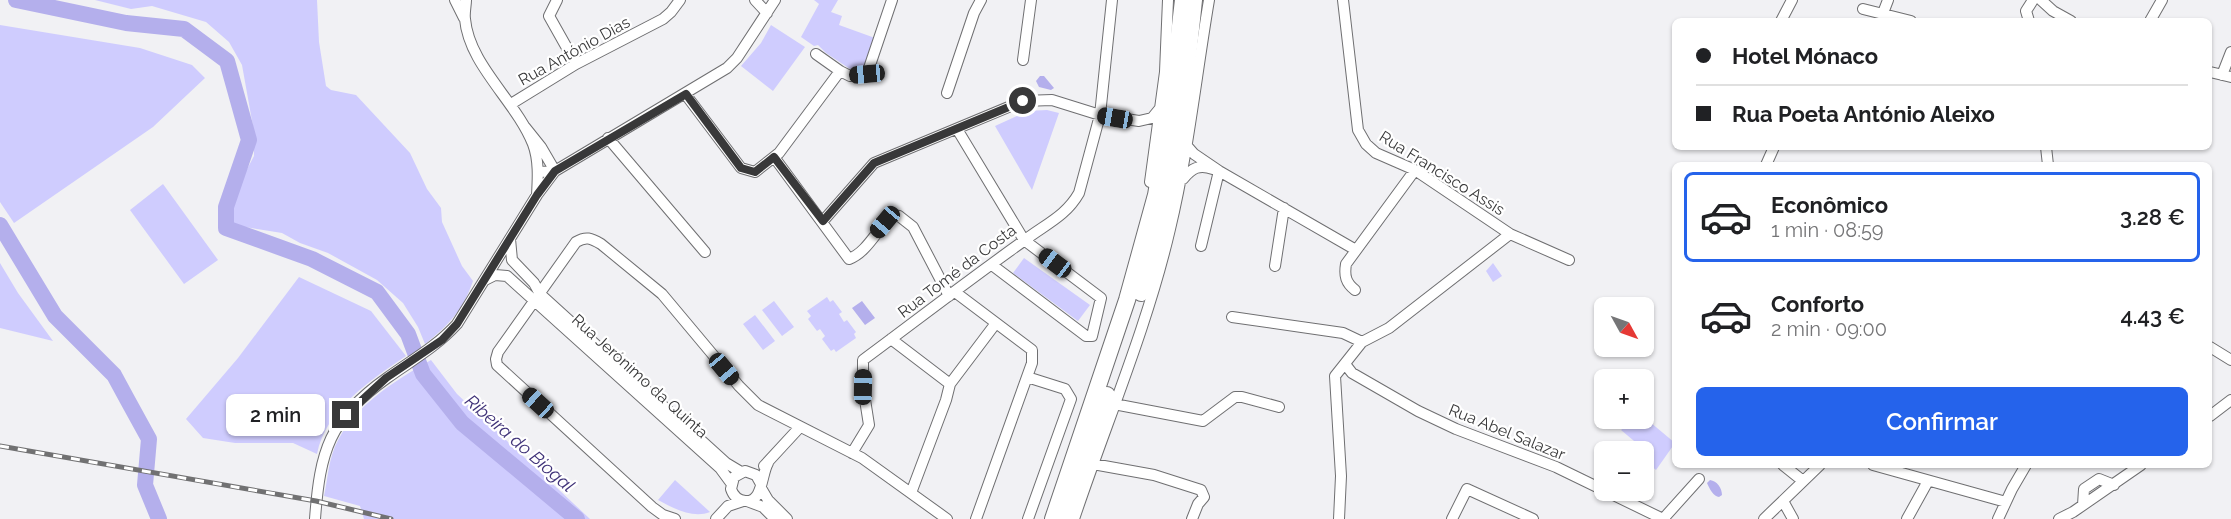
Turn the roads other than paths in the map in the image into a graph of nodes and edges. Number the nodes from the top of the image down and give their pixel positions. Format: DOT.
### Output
graph roads {
  1 [pos="455,0"];
  2 [pos="466,0"];
  3 [pos="556,0"];
  4 [pos="680,0"];
  5 [pos="755,0"];
  6 [pos="775,0"];
  7 [pos="892,0"];
  8 [pos="981,0"];
  9 [pos="1031,0"];
  10 [pos="1112,0"];
  11 [pos="1168,0"];
  12 [pos="1182,0"];
  13 [pos="1194,0"];
  14 [pos="1209,0"];
  15 [pos="1343,0"];
  16 [pos="1792,0"];
  17 [pos="1888,0"];
  18 [pos="2033,0"];
  19 [pos="2041,0"];
  20 [pos="2162,0"];
  21 [pos="1863,9"];
  22 [pos="767,13"];
  23 [pos="1883,13"];
  24 [pos="464,18"];
  25 [pos="1783,18"];
  26 [pos="1900,18"];
  27 [pos="2028,18"];
  28 [pos="2066,18"];
  29 [pos="2152,18"];
  30 [pos="2231,52"];
  31 [pos="816,54"];
  32 [pos="1023,60"];
  33 [pos="576,64"];
  34 [pos="840,71"];
  35 [pos="2226,76"];
  36 [pos="947,93"];
  37 [pos="686,94"];
  38 [pos="511,104"];
  39 [pos="1161,107"];
  40 [pos="1100,115"];
  41 [pos="1131,120"];
  42 [pos="525,127"];
  43 [pos="957,129"];
  44 [pos="608,138"];
  45 [pos="1156,141"];
  46 [pos="1187,146"];
  47 [pos="774,157"];
  48 [pos="1415,170"];
  49 [pos="555,171"];
  50 [pos="1219,171"];
  51 [pos="538,172"];
  52 [pos="1181,182"];
  53 [pos="537,195"];
  54 [pos="1284,208"];
  55 [pos="823,221"];
  56 [pos="1510,234"];
  57 [pos="510,239"];
  58 [pos="1024,240"];
  59 [pos="1201,246"];
  60 [pos="1356,250"];
  61 [pos="705,252"];
  62 [pos="1569,260"];
  63 [pos="498,261"];
  64 [pos="992,265"];
  65 [pos="1275,266"];
  66 [pos="518,267"];
  67 [pos="507,276"];
  68 [pos="553,276"];
  69 [pos="485,280"];
  70 [pos="532,281"];
  71 [pos="1355,290"];
  72 [pos="952,294"];
  73 [pos="533,299"];
  74 [pos="1232,317"];
  75 [pos="996,323"];
  76 [pos="891,339"];
  77 [pos="1362,342"];
  78 [pos="2212,348"];
  79 [pos="2231,360"];
  80 [pos="1345,364"];
  81 [pos="1102,371"];
  82 [pos="1028,377"];
  83 [pos="950,384"];
  84 [pos="2231,400"];
  85 [pos="1114,404"];
  86 [pos="1279,407"];
  87 [pos="2212,414"];
  88 [pos="800,427"];
  89 [pos="852,453"];
  90 [pos="768,462"];
  91 [pos="1093,464"];
  92 [pos="1787,468"];
  93 [pos="1818,468"];
  94 [pos="1883,468"];
  95 [pos="2025,468"];
  96 [pos="2137,468"];
  97 [pos="746,472"];
  98 [pos="1700,479"];
  99 [pos="1928,481"];
  100 [pos="1803,482"];
  101 [pos="731,486"];
  102 [pos="761,487"];
  103 [pos="910,493"];
  104 [pos="745,501"];
  105 [pos="1782,501"];
  106 [pos="2003,512"];
  107 [pos="719,515"];
  108 [pos="315,519"];
  109 [pos="675,519"];
  110 [pos="775,519"];
  111 [pos="787,519"];
  112 [pos="947,519"];
  113 [pos="976,519"];
  114 [pos="1028,519"];
  115 [pos="1053,519"];
  116 [pos="1065,519"];
  117 [pos="1074,519"];
  118 [pos="1192,519"];
  119 [pos="1340,519"];
  120 [pos="1452,519"];
  121 [pos="1533,519"];
  122 [pos="1663,519"];
  123 [pos="1764,519"];
  124 [pos="1793,519"];
  125 [pos="1907,519"];
  126 [pos="2060,519"];
  1 -- 24 [label="street"];
  2 -- 24 [label="street"];
  3 -- 33 [label="street"];
  4 -- 33 [label="street, Rua António Dias"];
  5 -- 22 [label="street"];
  6 -- 22 [label="street"];
  7 -- 34 [label="street"];
  8 -- 36 [label="street"];
  9 -- 32 [label="street"];
  10 -- 40 [label="street, Rua Tomé da Costa"];
  11 -- 39 [label="street"];
  12 -- 81 [label="main road"];
  13 -- 116 [label="main road"];
  14 -- 46 [label="street"];
  15 -- 48 [label="street, Rua Francisco Assis"];
  16 -- 25 [label="street"];
  17 -- 23 [label="street"];
  18 -- 27 [label="street"];
  19 -- 28 [label="street"];
  20 -- 29 [label="street"];
  21 -- 23 [label="street"];
  22 -- 37 [label="street"];
  23 -- 26 [label="street"];
  24 -- 38 [label="street"];
  30 -- 35 [label="street"];
  31 -- 34 [label="street"];
  33 -- 38 [label="street, Rua António Dias"];
  34 -- 47 [label="street"];
  37 -- 44 [label="street"];
  37 -- 47 [label="street"];
  38 -- 42 [label="street"];
  39 -- 41 [label="street"];
  39 -- 45 [label="street"];
  40 -- 41 [label="street"];
  40 -- 43 [label="street"];
  40 -- 58 [label="street, Rua Tomé da Costa"];
  41 -- 45 [label="street"];
  42 -- 49 [label="street"];
  42 -- 51 [label="street"];
  43 -- 55 [label="street"];
  43 -- 58 [label="street"];
  44 -- 49 [label="street"];
  44 -- 61 [label="street"];
  45 -- 81 [label="street"];
  46 -- 50 [label="street"];
  46 -- 52 [label="street"];
  47 -- 55 [label="street"];
  48 -- 56 [label="street, Rua Francisco Assis"];
  48 -- 60 [label="street"];
  49 -- 51 [label="street"];
  49 -- 53 [label="street"];
  50 -- 52 [label="street"];
  50 -- 54 [label="street"];
  50 -- 59 [label="street"];
  51 -- 53 [label="street"];
  52 -- 85 [label="street"];
  53 -- 57 [label="street"];
  54 -- 60 [label="street"];
  54 -- 65 [label="street"];
  55 -- 72 [label="street"];
  56 -- 62 [label="street, Rua Francisco Assis"];
  56 -- 77 [label="street"];
  57 -- 63 [label="street"];
  57 -- 66 [label="street, Rua Jerónimo da Quinta"];
  58 -- 64 [label="street, Rua Tomé da Costa"];
  58 -- 64 [label="street"];
  60 -- 71 [label="street"];
  63 -- 66 [label="street, Rua Jerónimo da Quinta"];
  63 -- 67 [label="street, Rua Jerónimo da Quinta"];
  63 -- 69 [label="street"];
  64 -- 72 [label="street, Rua Tomé da Costa"];
  66 -- 70 [label="street, Rua Jerónimo da Quinta"];
  67 -- 69 [label="street"];
  67 -- 73 [label="street, Rua Jerónimo da Quinta"];
  68 -- 70 [label="street"];
  68 -- 73 [label="street"];
  68 -- 88 [label="street"];
  69 -- 108 [label="street"];
  70 -- 73 [label="street, Rua Jerónimo da Quinta"];
  72 -- 75 [label="street"];
  72 -- 76 [label="street, Rua Tomé da Costa"];
  73 -- 97 [label="street, Rua Jerónimo da Quinta"];
  73 -- 101 [label="street, Rua Jerónimo da Quinta"];
  73 -- 109 [label="street"];
  74 -- 77 [label="street"];
  75 -- 82 [label="street"];
  75 -- 83 [label="street"];
  76 -- 83 [label="street"];
  76 -- 89 [label="street, Rua Tomé da Costa"];
  77 -- 80 [label="street"];
  78 -- 79 [label="street"];
  80 -- 119 [label="street"];
  80 -- 122 [label="street, Rua Abel Salazar"];
  81 -- 115 [label="main road"];
  82 -- 113 [label="street"];
  82 -- 114 [label="street"];
  83 -- 103 [label="street"];
  84 -- 87 [label="street"];
  85 -- 86 [label="street"];
  85 -- 91 [label="street"];
  88 -- 89 [label="street"];
  88 -- 90 [label="street"];
  89 -- 103 [label="street"];
  90 -- 97 [label="street"];
  90 -- 102 [label="street"];
  91 -- 117 [label="street"];
  91 -- 118 [label="street"];
  92 -- 100 [label="street"];
  93 -- 100 [label="street"];
  94 -- 99 [label="street"];
  95 -- 106 [label="street"];
  96 -- 126 [label="street"];
  97 -- 101 [label="street"];
  97 -- 102 [label="street, Rua Jerónimo da Quinta"];
  98 -- 122 [label="street"];
  99 -- 106 [label="street"];
  99 -- 125 [label="street"];
  100 -- 105 [label="street"];
  101 -- 104 [label="street, Rua Jerónimo da Quinta"];
  101 -- 107 [label="street"];
  102 -- 104 [label="street"];
  102 -- 111 [label="street, Rua Jerónimo da Quinta"];
  103 -- 112 [label="street"];
  104 -- 107 [label="street"];
  104 -- 110 [label="street, Rua Jerónimo da Quinta"];
  105 -- 123 [label="street"];
  105 -- 124 [label="street"];
  120 -- 121 [label="street"];
}
